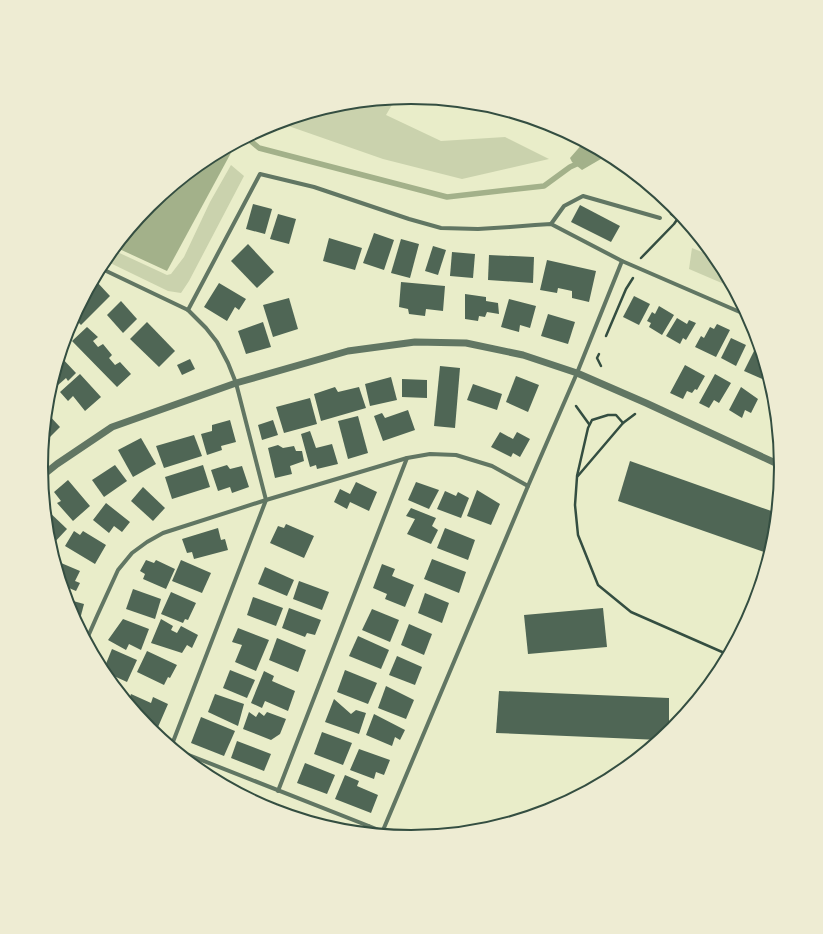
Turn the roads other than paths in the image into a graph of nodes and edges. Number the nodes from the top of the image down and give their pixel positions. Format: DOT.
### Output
graph roads {
  1 [pos="660,218"];
  2 [pos="551,224"];
  3 [pos="622,261"];
  4 [pos="106,271"];
  5 [pos="188,310"];
  6 [pos="741,312"];
  7 [pos="577,373"];
  8 [pos="236,383"];
  9 [pos="407,458"];
  10 [pos="775,463"];
  11 [pos="48,471"];
  12 [pos="528,486"];
  13 [pos="266,500"];
  14 [pos="89,635"];
  15 [pos="173,741"];
  16 [pos="192,756"];
  17 [pos="278,791"];
  18 [pos="369,826"];
  19 [pos="373,828"];
  20 [pos="383,829"];
  1 -- 2 [label="street"];
  2 -- 3 [label="street"];
  2 -- 5 [label="street"];
  3 -- 6 [label="street"];
  3 -- 7 [label="street"];
  4 -- 5 [label="street"];
  5 -- 8 [label="street"];
  7 -- 8 [label="street"];
  7 -- 10 [label="street"];
  7 -- 12 [label="street"];
  8 -- 11 [label="street"];
  8 -- 13 [label="street"];
  9 -- 12 [label="street"];
  9 -- 13 [label="street"];
  9 -- 17 [label="street"];
  12 -- 20 [label="street"];
  13 -- 14 [label="street"];
  13 -- 15 [label="street"];
  16 -- 17 [label="street"];
  17 -- 18 [label="street"];
  18 -- 19 [label="street"];
}
